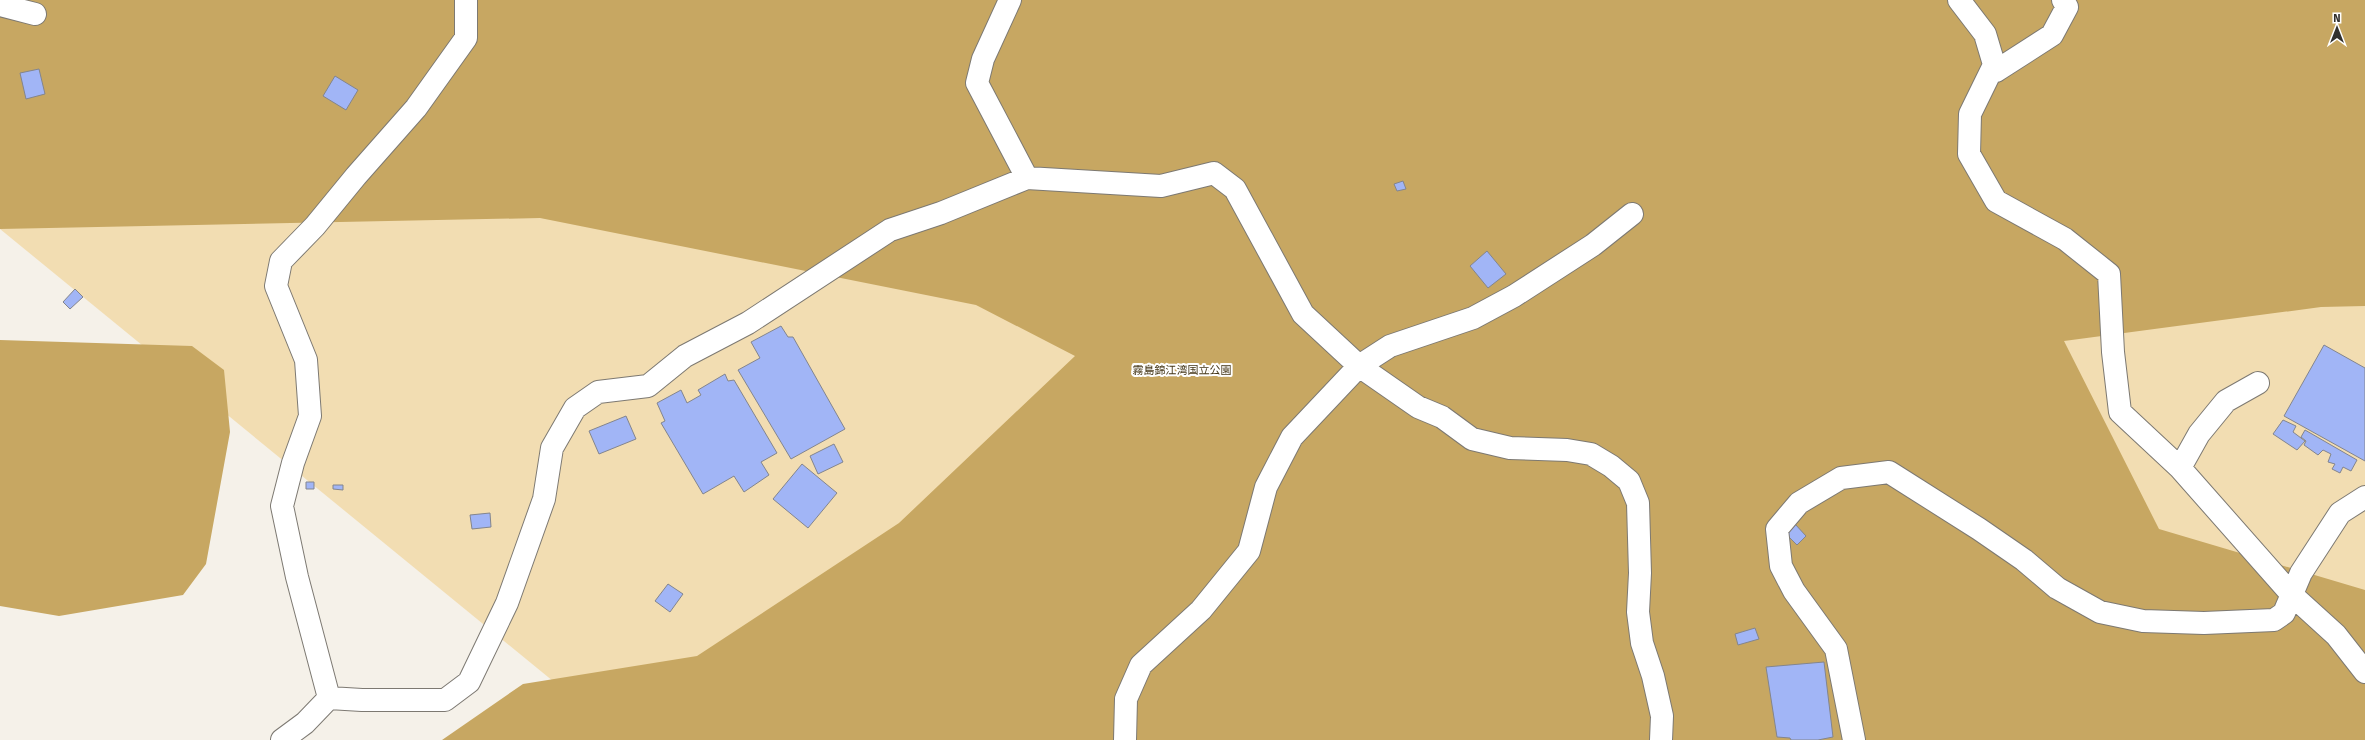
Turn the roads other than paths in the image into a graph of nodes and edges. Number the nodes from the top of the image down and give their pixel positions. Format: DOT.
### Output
graph roads {
  1 [pos="466,0"];
  2 [pos="1010,0"];
  3 [pos="1959,0"];
  4 [pos="2063,0"];
  5 [pos="0,5"];
  6 [pos="35,14"];
  7 [pos="1996,71"];
  8 [pos="1027,178"];
  9 [pos="1632,214"];
  10 [pos="1359,366"];
  11 [pos="2258,383"];
  12 [pos="2180,468"];
  13 [pos="2365,497"];
  14 [pos="2294,596"];
  15 [pos="2365,672"];
  16 [pos="329,698"];
  17 [pos="282,740"];
  18 [pos="1125,740"];
  19 [pos="1661,740"];
  20 [pos="1854,740"];
  1 -- 16 [label="street"];
  2 -- 8 [label="street"];
  3 -- 7 [label="street"];
  4 -- 7 [label="street"];
  5 -- 6 [label="street"];
  7 -- 12 [label="street"];
  8 -- 10 [label="street"];
  8 -- 16 [label="street"];
  9 -- 10 [label="street"];
  10 -- 18 [label="street"];
  10 -- 19 [label="street"];
  11 -- 12 [label="street"];
  12 -- 14 [label="street"];
  13 -- 14 [label="street"];
  14 -- 15 [label="street"];
  14 -- 20 [label="street"];
  16 -- 17 [label="street"];
}
